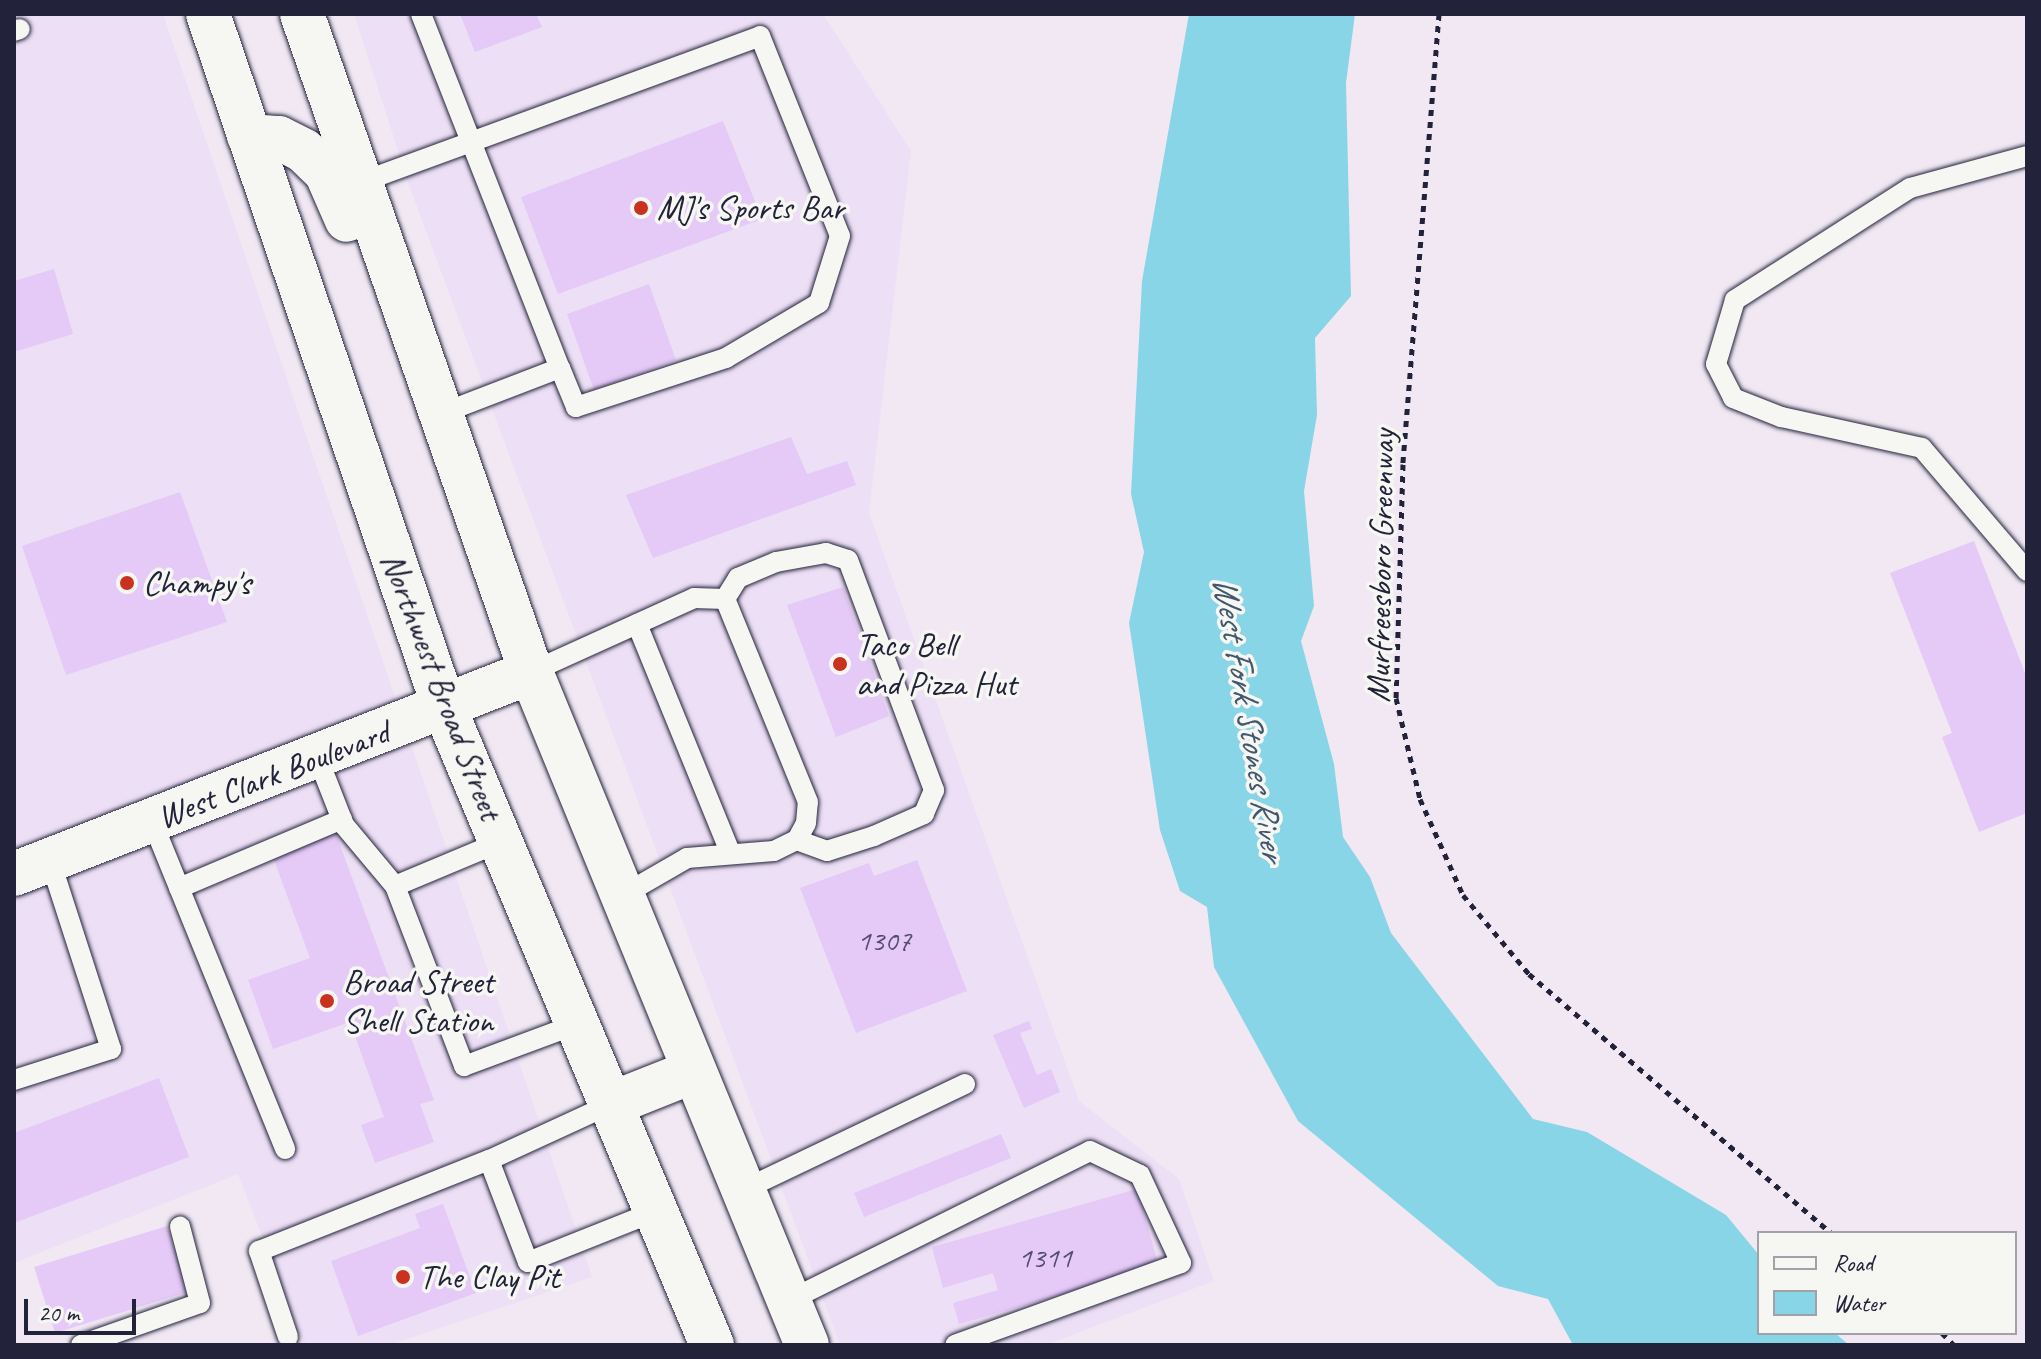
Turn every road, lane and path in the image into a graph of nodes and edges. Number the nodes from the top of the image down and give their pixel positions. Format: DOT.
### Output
graph roads {
  1 [pos="208,14"];
  2 [pos="302,14"];
  3 [pos="421,14"];
  4 [pos="1439,14"];
  5 [pos="249,136"];
  6 [pos="471,145"];
  7 [pos="2027,156"];
  8 [pos="359,183"];
  9 [pos="560,368"];
  10 [pos="440,414"];
  11 [pos="2027,571"];
  12 [pos="725,599"];
  13 [pos="637,624"];
  14 [pos="531,672"];
  15 [pos="444,707"];
  16 [pos="317,756"];
  17 [pos="342,819"];
  18 [pos="152,821"];
  19 [pos="797,840"];
  20 [pos="500,842"];
  21 [pos="729,850"];
  22 [pos="32,867"];
  23 [pos="395,886"];
  24 [pos="179,888"];
  25 [pos="623,895"];
  26 [pos="577,1024"];
  27 [pos="694,1071"];
  28 [pos="14,1080"];
  29 [pos="965,1084"];
  30 [pos="611,1104"];
  31 [pos="285,1149"];
  32 [pos="489,1160"];
  33 [pos="743,1190"];
  34 [pos="656,1211"];
  35 [pos="180,1227"];
  36 [pos="1829,1231"];
  37 [pos="788,1301"];
  38 [pos="288,1337"];
  39 [pos="81,1345"];
  40 [pos="712,1345"];
  41 [pos="807,1345"];
  42 [pos="955,1345"];
  1 -- 5 [label="main road, Northwest Broad Street"];
  2 -- 8 [label="main road"];
  3 -- 6 [label="lane"];
  4 -- 36 [label="path, Murfreesboro Greenway"];
  5 -- 10 [label="main road"];
  5 -- 15 [label="main road, Northwest Broad Street"];
  6 -- 8 [label="lane"];
  6 -- 9 [label="lane"];
  6 -- 9 [label="lane"];
  7 -- 11 [label="lane"];
  8 -- 10 [label="main road"];
  9 -- 10 [label="lane"];
  10 -- 14 [label="main road"];
  12 -- 13 [label="lane"];
  12 -- 19 [label="lane"];
  12 -- 19 [label="lane"];
  13 -- 14 [label="lane"];
  13 -- 21 [label="lane"];
  14 -- 15 [label="main road, West Clark Boulevard"];
  14 -- 25 [label="main road"];
  15 -- 16 [label="main road, West Clark Boulevard"];
  15 -- 20 [label="main road, Northwest Broad Street"];
  16 -- 17 [label="lane"];
  16 -- 18 [label="main road, West Clark Boulevard"];
  17 -- 23 [label="lane"];
  17 -- 24 [label="lane"];
  18 -- 22 [label="main road, West Clark Boulevard"];
  18 -- 24 [label="lane"];
  19 -- 21 [label="lane"];
  20 -- 23 [label="lane"];
  20 -- 26 [label="main road, Northwest Broad Street"];
  21 -- 25 [label="lane"];
  22 -- 28 [label="lane"];
  23 -- 26 [label="lane"];
  24 -- 31 [label="lane"];
  25 -- 27 [label="main road"];
  26 -- 30 [label="main road, Northwest Broad Street"];
  27 -- 30 [label="main road"];
  27 -- 33 [label="main road"];
  29 -- 33 [label="lane"];
  30 -- 32 [label="lane"];
  30 -- 34 [label="main road, Northwest Broad Street"];
  32 -- 34 [label="lane"];
  32 -- 38 [label="lane"];
  33 -- 37 [label="main road"];
  34 -- 40 [label="main road, Northwest Broad Street"];
  35 -- 39 [label="lane"];
  37 -- 41 [label="main road"];
  37 -- 42 [label="lane"];
}
